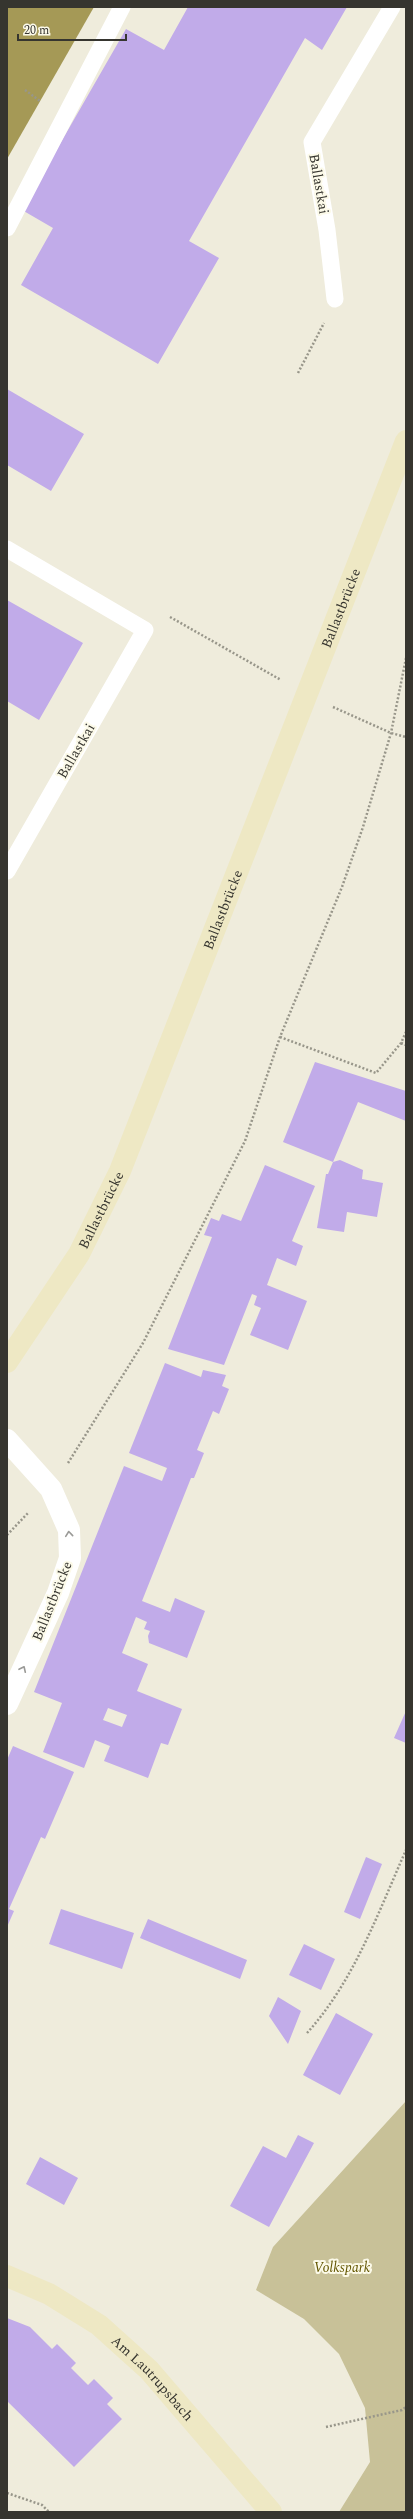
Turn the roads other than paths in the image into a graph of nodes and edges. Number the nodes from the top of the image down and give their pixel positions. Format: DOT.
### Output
graph roads {
  1 [pos="122,7"];
  2 [pos="392,7"];
  3 [pos="7,228"];
  4 [pos="335,299"];
  5 [pos="406,441"];
  6 [pos="7,548"];
  7 [pos="7,871"];
  8 [pos="7,1362"];
  9 [pos="7,1440"];
  10 [pos="7,1704"];
  11 [pos="7,2276"];
  12 [pos="271,2512"];
  1 -- 3 [label="lane"];
  2 -- 4 [label="lane, Ballastkai"];
  5 -- 8 [label="street, Ballastbrücke"];
  6 -- 7 [label="lane, Ballastkai"];
  10 -- 9 [label="street, Ballastbrücke, one-way"];
  11 -- 12 [label="street, Am Lautrupsbach"];
}
